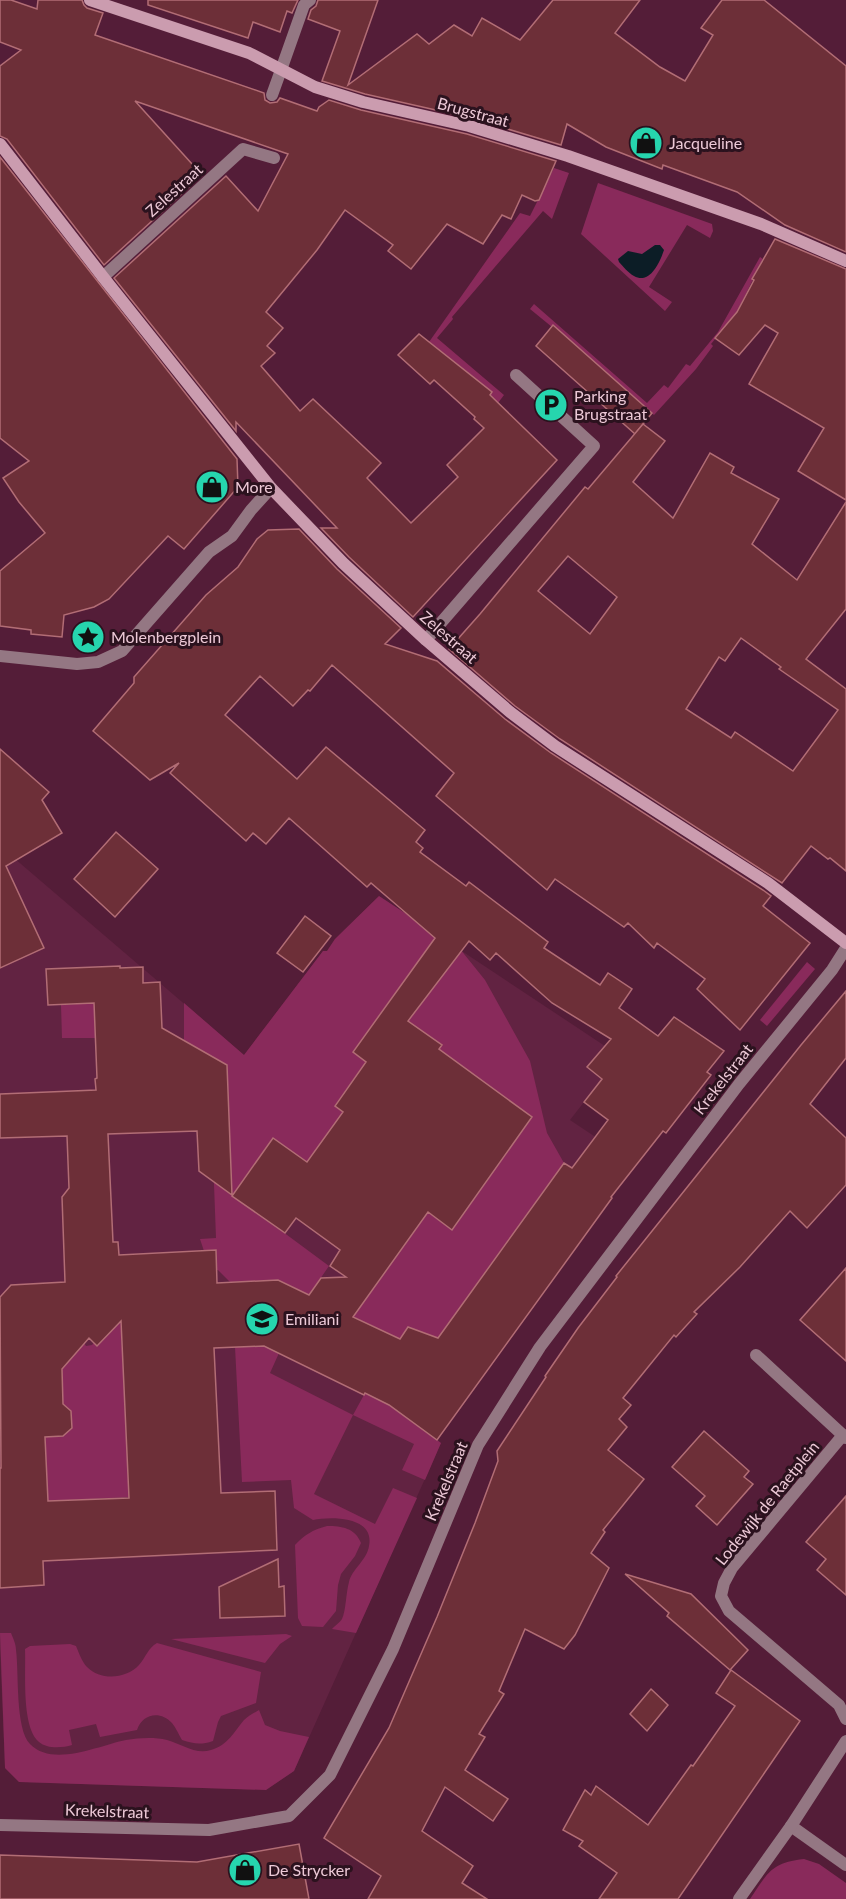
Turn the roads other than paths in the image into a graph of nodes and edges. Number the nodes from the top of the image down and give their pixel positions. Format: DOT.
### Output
graph roads {
  1 [pos="90,0"];
  2 [pos="310,0"];
  3 [pos="281,70"];
  4 [pos="272,96"];
  5 [pos="0,144"];
  6 [pos="274,158"];
  7 [pos="846,261"];
  8 [pos="103,277"];
  9 [pos="516,375"];
  10 [pos="271,488"];
  11 [pos="426,640"];
  12 [pos="0,656"];
  13 [pos="846,945"];
  14 [pos="756,1355"];
  15 [pos="844,1437"];
  16 [pos="846,1719"];
  17 [pos="846,1741"];
  18 [pos="0,1825"];
  19 [pos="791,1826"];
  20 [pos="846,1865"];
  21 [pos="739,1899"];
  1 -- 3 [label="street, Brugstraat"];
  2 -- 3 [label="street"];
  3 -- 4 [label="street"];
  3 -- 7 [label="street, Brugstraat"];
  5 -- 8 [label="street, Zelestraat"];
  6 -- 8 [label="street, Zelestraat"];
  8 -- 10 [label="street, Zelestraat"];
  9 -- 11 [label="street"];
  10 -- 11 [label="street, Zelestraat"];
  10 -- 12 [label="street"];
  11 -- 13 [label="street, Zelestraat"];
  13 -- 18 [label="street, Krekelstraat"];
  14 -- 15 [label="street"];
  15 -- 16 [label="street, Lodewijk de Raetplein"];
  17 -- 19 [label="street"];
  19 -- 20 [label="street"];
  19 -- 21 [label="street"];
}
